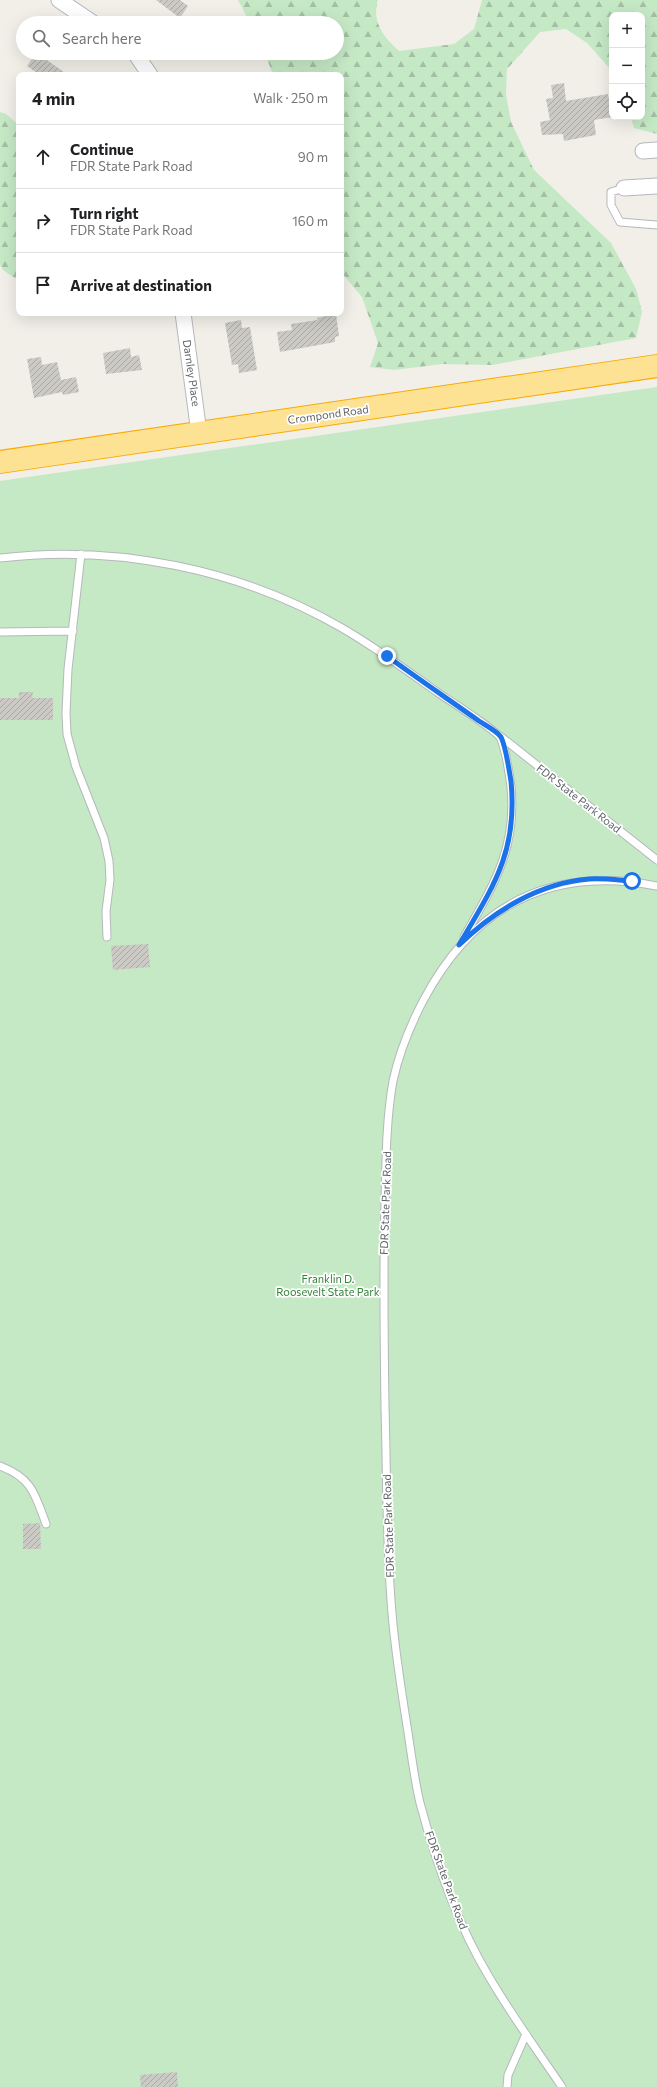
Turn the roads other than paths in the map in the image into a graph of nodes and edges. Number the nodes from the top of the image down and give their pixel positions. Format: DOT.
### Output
graph roads {
  1 [pos="59,0"];
  2 [pos="83,16"];
  3 [pos="140,60"];
  4 [pos="148,72"];
  5 [pos="657,186"];
  6 [pos="624,188"];
  7 [pos="657,225"];
  8 [pos="183,316"];
  9 [pos="657,366"];
  10 [pos="199,433"];
  11 [pos="0,462"];
  12 [pos="81,554"];
  13 [pos="0,558"];
  14 [pos="73,631"];
  15 [pos="0,632"];
  16 [pos="500,736"];
  17 [pos="657,860"];
  18 [pos="657,886"];
  19 [pos="107,937"];
  20 [pos="459,945"];
  21 [pos="0,1466"];
  22 [pos="46,1524"];
  23 [pos="526,2034"];
  24 [pos="507,2087"];
  25 [pos="562,2087"];
  1 -- 2 [label="street"];
  3 -- 4 [label="street"];
  5 -- 6 [label="street"];
  6 -- 7 [label="lane"];
  8 -- 10 [label="street, Darnley Place"];
  9 -- 10 [label="highway, Crompond Road"];
  10 -- 11 [label="highway, Crompond Road"];
  12 -- 13 [label="lane, FDR State Park Road"];
  12 -- 14 [label="lane"];
  12 -- 16 [label="lane, FDR State Park Road"];
  14 -- 15 [label="lane"];
  14 -- 19 [label="lane"];
  16 -- 17 [label="lane, FDR State Park Road"];
  16 -- 20 [label="lane, FDR State Park Road"];
  18 -- 20 [label="lane, FDR State Park Road"];
  20 -- 23 [label="lane, FDR State Park Road"];
  21 -- 22 [label="lane"];
  23 -- 24 [label="lane"];
  23 -- 25 [label="lane, FDR State Park Road"];
}
